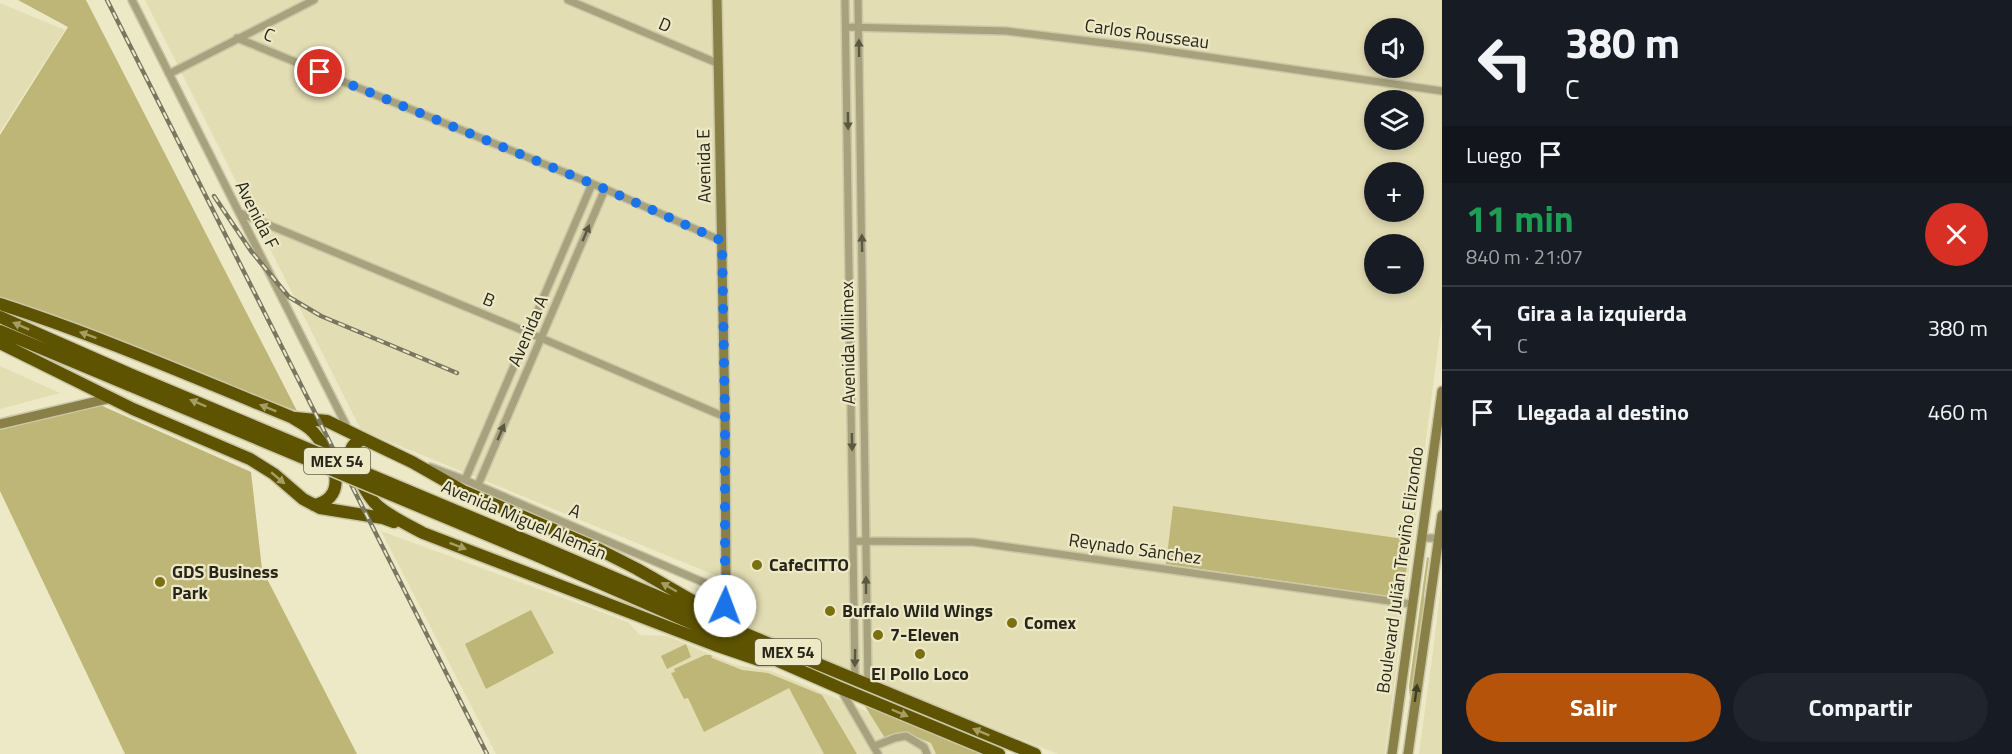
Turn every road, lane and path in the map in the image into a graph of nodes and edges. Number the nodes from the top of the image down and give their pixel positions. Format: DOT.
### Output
graph roads {
  1 [pos="132,0"];
  2 [pos="314,0"];
  3 [pos="568,0"];
  4 [pos="717,0"];
  5 [pos="845,0"];
  6 [pos="858,0"];
  7 [pos="846,27"];
  8 [pos="858,27"];
  9 [pos="237,38"];
  10 [pos="717,63"];
  11 [pos="169,74"];
  12 [pos="1442,90"];
  13 [pos="592,184"];
  14 [pos="605,189"];
  15 [pos="240,213"];
  16 [pos="722,241"];
  17 [pos="564,250"];
  18 [pos="577,255"];
  19 [pos="0,304"];
  20 [pos="0,317"];
  21 [pos="0,331"];
  22 [pos="528,332"];
  23 [pos="541,338"];
  24 [pos="0,343"];
  25 [pos="1442,391"];
  26 [pos="111,398"];
  27 [pos="335,403"];
  28 [pos="291,417"];
  29 [pos="725,417"];
  30 [pos="327,421"];
  31 [pos="0,424"];
  32 [pos="349,430"];
  33 [pos="359,442"];
  34 [pos="412,462"];
  35 [pos="465,480"];
  36 [pos="478,485"];
  37 [pos="314,505"];
  38 [pos="1442,520"];
  39 [pos="423,533"];
  40 [pos="1432,538"];
  41 [pos="853,541"];
  42 [pos="866,541"];
  43 [pos="540,552"];
  44 [pos="726,592"];
  45 [pos="1411,604"];
  46 [pos="724,619"];
  47 [pos="735,630"];
  48 [pos="777,660"];
  49 [pos="855,680"];
  50 [pos="868,685"];
  51 [pos="840,688"];
  52 [pos="875,746"];
  53 [pos="1401,752"];
  54 [pos="878,754"];
  55 [pos="927,754"];
  56 [pos="999,754"];
  57 [pos="1035,754"];
  1 -- 11 [label="street, Avenida F"];
  2 -- 9 [label="street"];
  3 -- 10 [label="street, D"];
  4 -- 10 [label="main road, Avenida E"];
  5 -- 7 [label="street, Avenida Milimex"];
  6 -- 8 [label="street, Avenida Milimex"];
  7 -- 8 [label="street, Carlos Rousseau"];
  7 -- 41 [label="street, Avenida Milimex, one-way"];
  8 -- 12 [label="street, Carlos Rousseau"];
  42 -- 8 [label="street, Avenida Milimex, one-way"];
  9 -- 11 [label="street"];
  9 -- 13 [label="street, C"];
  10 -- 16 [label="main road, Avenida E"];
  11 -- 15 [label="street, Avenida F"];
  13 -- 14 [label="street, C"];
  13 -- 17 [label="street, Avenida A"];
  14 -- 16 [label="street, C"];
  18 -- 14 [label="street, Avenida A, one-way"];
  15 -- 22 [label="street, B"];
  15 -- 27 [label="street, Avenida F"];
  16 -- 29 [label="main road, Avenida E"];
  17 -- 18 [label="street"];
  17 -- 22 [label="street, Avenida A"];
  18 -- 23 [label="street, Avenida A"];
  28 -- 19 [label="highway, one-way"];
  43 -- 20 [label="highway, Avenida Miguel Alemán / MEX 54, one-way, bridge"];
  21 -- 43 [label="highway, Avenida Miguel Alemán / MEX 54, bridge"];
  22 -- 23 [label="street, B"];
  22 -- 35 [label="street, Avenida A"];
  23 -- 29 [label="street, B"];
  36 -- 23 [label="street, Avenida A, one-way"];
  24 -- 26 [label="highway"];
  25 -- 40 [label="main road, Boulevard Julián Treviño Elizondo"];
  26 -- 31 [label="main road"];
  26 -- 37 [label="highway, one-way"];
  27 -- 30 [label="street"];
  27 -- 32 [label="street, Avenida F"];
  28 -- 30 [label="highway"];
  28 -- 37 [label="highway"];
  29 -- 44 [label="main road, Avenida E"];
  30 -- 32 [label="highway"];
  32 -- 33 [label="highway"];
  33 -- 34 [label="highway"];
  33 -- 39 [label="highway"];
  34 -- 35 [label="street, A"];
  46 -- 34 [label="highway, one-way"];
  35 -- 36 [label="street, A"];
  36 -- 44 [label="street, A"];
  37 -- 39 [label="highway"];
  38 -- 40 [label="main road, Boulevard Julián Treviño Elizondo"];
  39 -- 48 [label="highway, one-way"];
  40 -- 45 [label="main road, Boulevard Julián Treviño Elizondo"];
  53 -- 40 [label="main road, Boulevard Julián Treviño Elizondo, one-way"];
  41 -- 42 [label="street, Reynado Sánchez"];
  41 -- 49 [label="street, Avenida Milimex, one-way"];
  42 -- 45 [label="street, Reynado Sánchez"];
  50 -- 42 [label="street, Avenida Milimex, one-way"];
  43 -- 47 [label="highway, Avenida Miguel Alemán / MEX 54"];
  43 -- 48 [label="highway, Avenida Miguel Alemán / MEX 54"];
  44 -- 46 [label="main road, Avenida E"];
  45 -- 53 [label="main road, Boulevard Julián Treviño Elizondo"];
  46 -- 47 [label="highway"];
  47 -- 49 [label="highway, Avenida Miguel Alemán / MEX 54"];
  48 -- 51 [label="highway, Avenida Miguel Alemán / MEX 54"];
  49 -- 50 [label="highway, Avenida Miguel Alemán / MEX 54"];
  57 -- 50 [label="highway, Avenida Miguel Alemán / MEX 54, one-way"];
  51 -- 52 [label="street"];
  51 -- 56 [label="highway, Avenida Miguel Alemán / MEX 54, one-way"];
  52 -- 54 [label="street"];
  52 -- 55 [label="street"];
}
